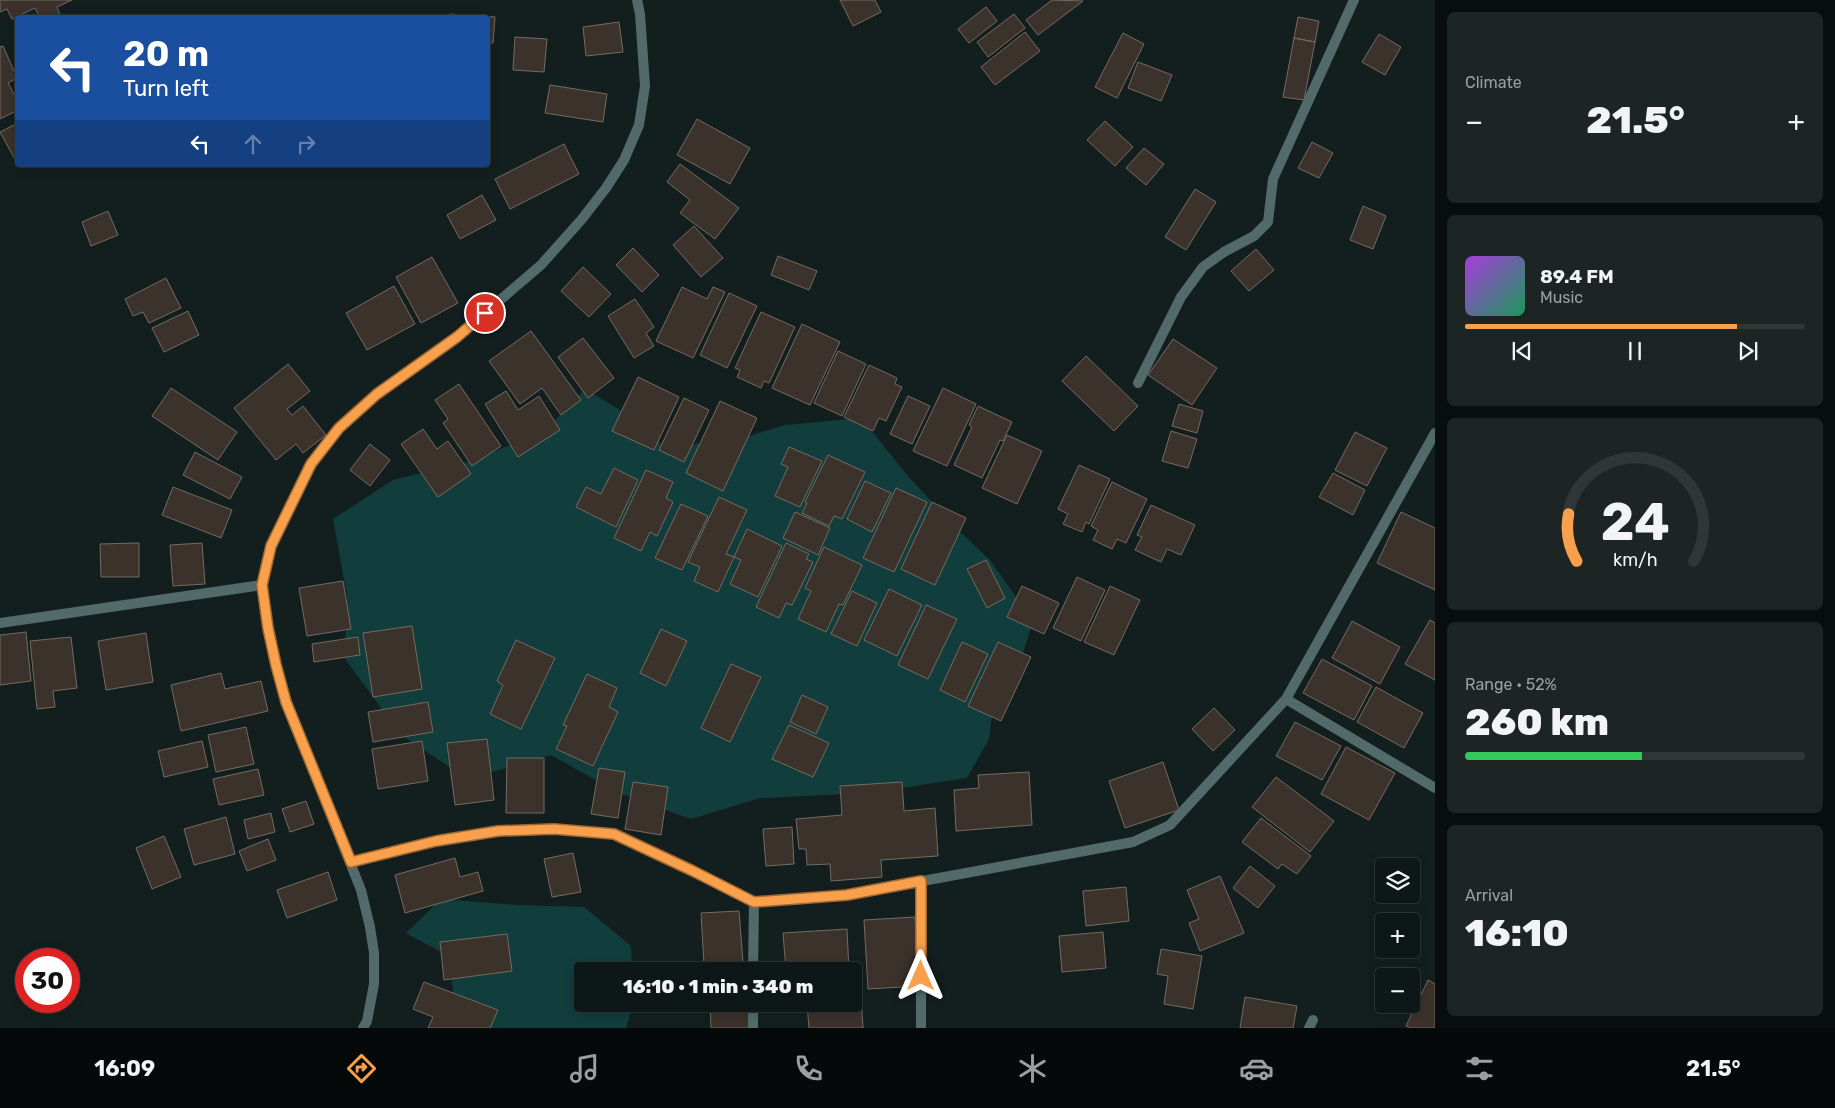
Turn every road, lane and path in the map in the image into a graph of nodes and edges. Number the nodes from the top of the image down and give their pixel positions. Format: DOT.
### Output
graph roads {
  1 [pos="637,0"];
  2 [pos="1354,0"];
  3 [pos="1138,383"];
  4 [pos="1435,433"];
  5 [pos="262,585"];
  6 [pos="0,623"];
  7 [pos="1286,699"];
  8 [pos="1435,788"];
  9 [pos="351,862"];
  10 [pos="921,881"];
  11 [pos="754,902"];
  12 [pos="753,962"];
  13 [pos="753,1012"];
  14 [pos="363,1028"];
  15 [pos="753,1028"];
  16 [pos="921,1028"];
  1 -- 5 [label="street"];
  2 -- 3 [label="street"];
  4 -- 7 [label="street"];
  5 -- 6 [label="street"];
  5 -- 9 [label="street"];
  7 -- 8 [label="street"];
  7 -- 10 [label="street"];
  9 -- 11 [label="street"];
  9 -- 14 [label="street"];
  10 -- 11 [label="street"];
  10 -- 16 [label="street"];
  11 -- 12 [label="street"];
  13 -- 15 [label="street"];
}
